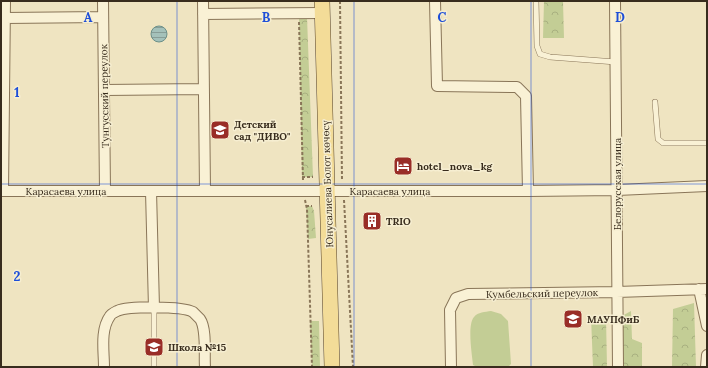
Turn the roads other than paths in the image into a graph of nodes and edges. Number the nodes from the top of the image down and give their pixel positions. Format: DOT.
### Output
graph roads {
  1 [pos="5,1"];
  2 [pos="103,1"];
  3 [pos="203,1"];
  4 [pos="435,1"];
  5 [pos="536,1"];
  6 [pos="615,1"];
  7 [pos="322,7"];
  8 [pos="203,14"];
  9 [pos="103,17"];
  10 [pos="5,18"];
  11 [pos="616,62"];
  12 [pos="204,89"];
  13 [pos="104,90"];
  14 [pos="655,102"];
  15 [pos="707,143"];
  16 [pos="707,186"];
  17 [pos="617,190"];
  18 [pos="2,191"];
  19 [pos="105,191"];
  20 [pos="151,191"];
  21 [pos="205,191"];
  22 [pos="326,191"];
  23 [pos="528,191"];
  24 [pos="703,289"];
  25 [pos="617,292"];
  26 [pos="154,308"];
  27 [pos="707,326"];
  28 [pos="707,355"];
  29 [pos="104,367"];
  30 [pos="154,367"];
  31 [pos="205,367"];
  32 [pos="332,367"];
  33 [pos="451,367"];
  34 [pos="618,367"];
  35 [pos="706,367"];
  1 -- 10 [label="street"];
  2 -- 9 [label="street, Тунгусский переулок"];
  3 -- 8 [label="street"];
  4 -- 23 [label="street"];
  5 -- 11 [label="lane"];
  6 -- 11 [label="street, Белорусская улица"];
  7 -- 8 [label="street"];
  7 -- 22 [label="main road, Юнусалиева Болот көчөсү"];
  8 -- 12 [label="street"];
  9 -- 10 [label="street"];
  9 -- 13 [label="street, Тунгусский переулок"];
  10 -- 18 [label="street"];
  11 -- 17 [label="street, Белорусская улица"];
  12 -- 13 [label="street"];
  12 -- 21 [label="street"];
  13 -- 19 [label="street, Тунгусский переулок"];
  14 -- 15 [label="lane"];
  16 -- 17 [label="street, Карасаева улица"];
  17 -- 23 [label="street, Карасаева улица"];
  17 -- 25 [label="street, Белорусская улица"];
  18 -- 19 [label="street, Карасаева улица"];
  19 -- 20 [label="street, Карасаева улица"];
  20 -- 21 [label="street, Карасаева улица"];
  20 -- 26 [label="street"];
  21 -- 22 [label="street, Карасаева улица"];
  22 -- 23 [label="street, Карасаева улица"];
  22 -- 32 [label="main road, Юнусалиева Болот көчөсү"];
  24 -- 25 [label="street, Кумбельский переулок"];
  24 -- 27 [label="street, Кумбельский переулок"];
  25 -- 33 [label="street, Кумбельский переулок"];
  25 -- 34 [label="street, Белорусская улица"];
  26 -- 29 [label="street"];
  26 -- 30 [label="lane"];
  26 -- 31 [label="street"];
  28 -- 35 [label="street"];
}
